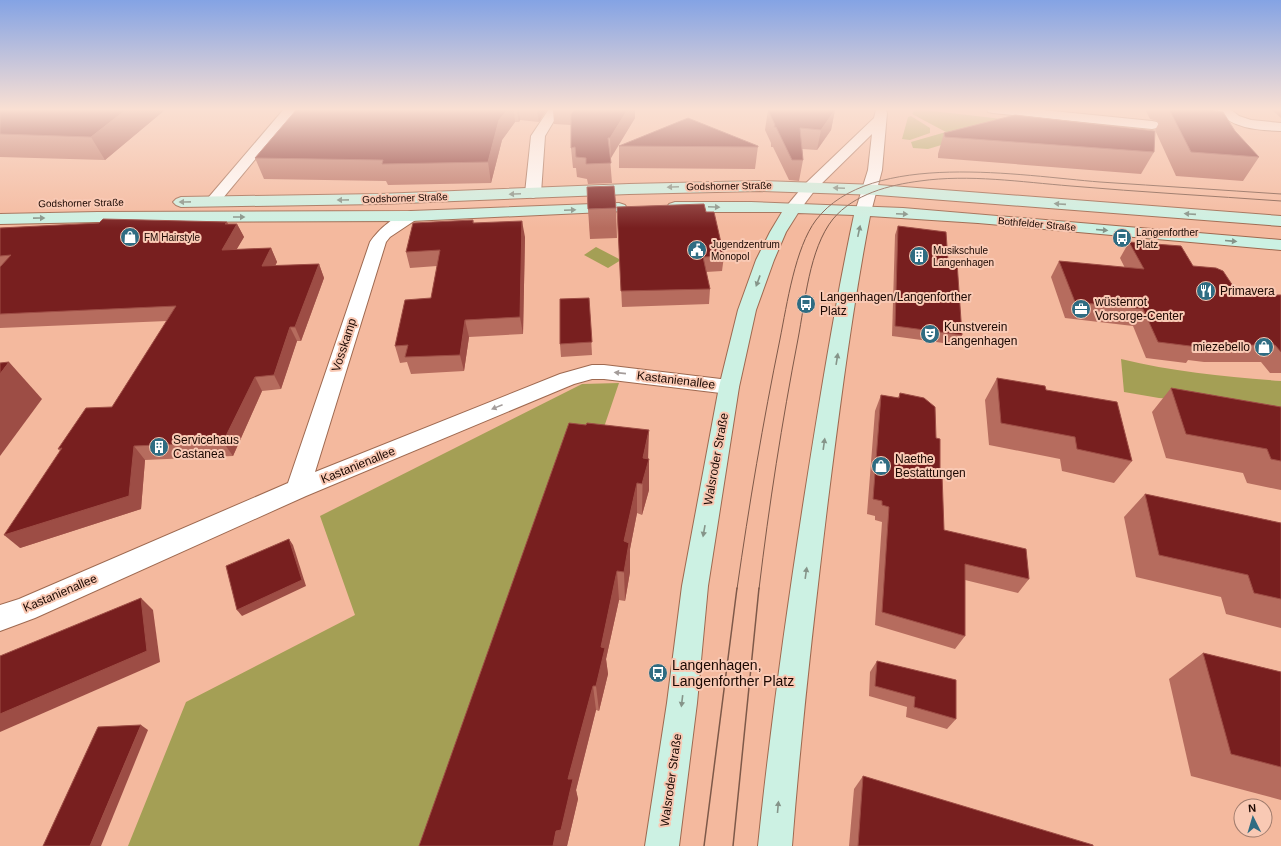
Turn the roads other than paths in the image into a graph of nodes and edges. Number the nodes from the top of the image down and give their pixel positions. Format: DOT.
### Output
graph roads {
  1 [pos="258,148"];
  2 [pos="537,148"];
  3 [pos="847,148"];
  4 [pos="877,148"];
  5 [pos="810,187"];
  6 [pos="868,190"];
  7 [pos="533,193"];
  8 [pos="213,201"];
  9 [pos="150,202"];
  10 [pos="165,202"];
  11 [pos="0,205"];
  12 [pos="657,207"];
  13 [pos="634,208"];
  14 [pos="793,208"];
  15 [pos="863,212"];
  16 [pos="411,216"];
  17 [pos="0,219"];
  18 [pos="1281,221"];
  19 [pos="1281,245"];
  20 [pos="729,387"];
  21 [pos="298,489"];
  22 [pos="0,618"];
  23 [pos="662,846"];
  24 [pos="775,846"];
  1 -- 8 [label="street"];
  2 -- 7 [label="street"];
  3 -- 5 [label="street, Walsroder Straße"];
  4 -- 6 [label="street, Walsroder Straße"];
  6 -- 5 [label="main road, Bothfelder Straße, one-way"];
  5 -- 7 [label="main road, Godshorner Straße, one-way"];
  5 -- 14 [label="street, Walsroder Straße"];
  6 -- 15 [label="street, Walsroder Straße"];
  18 -- 6 [label="main road, Bothfelder Straße, one-way"];
  7 -- 8 [label="main road, Godshorner Straße, one-way"];
  8 -- 10 [label="main road, Godshorner Straße, one-way"];
  9 -- 11 [label="main road, Godshorner Straße"];
  12 -- 14 [label="main road, Godshorner Straße, one-way"];
  16 -- 13 [label="main road, Godshorner Straße, one-way"];
  14 -- 15 [label="main road, Bothfelder Straße"];
  14 -- 20 [label="main road, Walsroder Straße, one-way"];
  15 -- 19 [label="main road, Bothfelder Straße, one-way"];
  24 -- 15 [label="main road, Walsroder Straße, one-way"];
  17 -- 16 [label="main road, Godshorner Straße, one-way"];
  16 -- 21 [label="street, Vosskamp"];
  20 -- 21 [label="street, Kastanienallee, one-way"];
  20 -- 23 [label="main road, Walsroder Straße, one-way"];
  21 -- 22 [label="street, Kastanienallee"];
}
